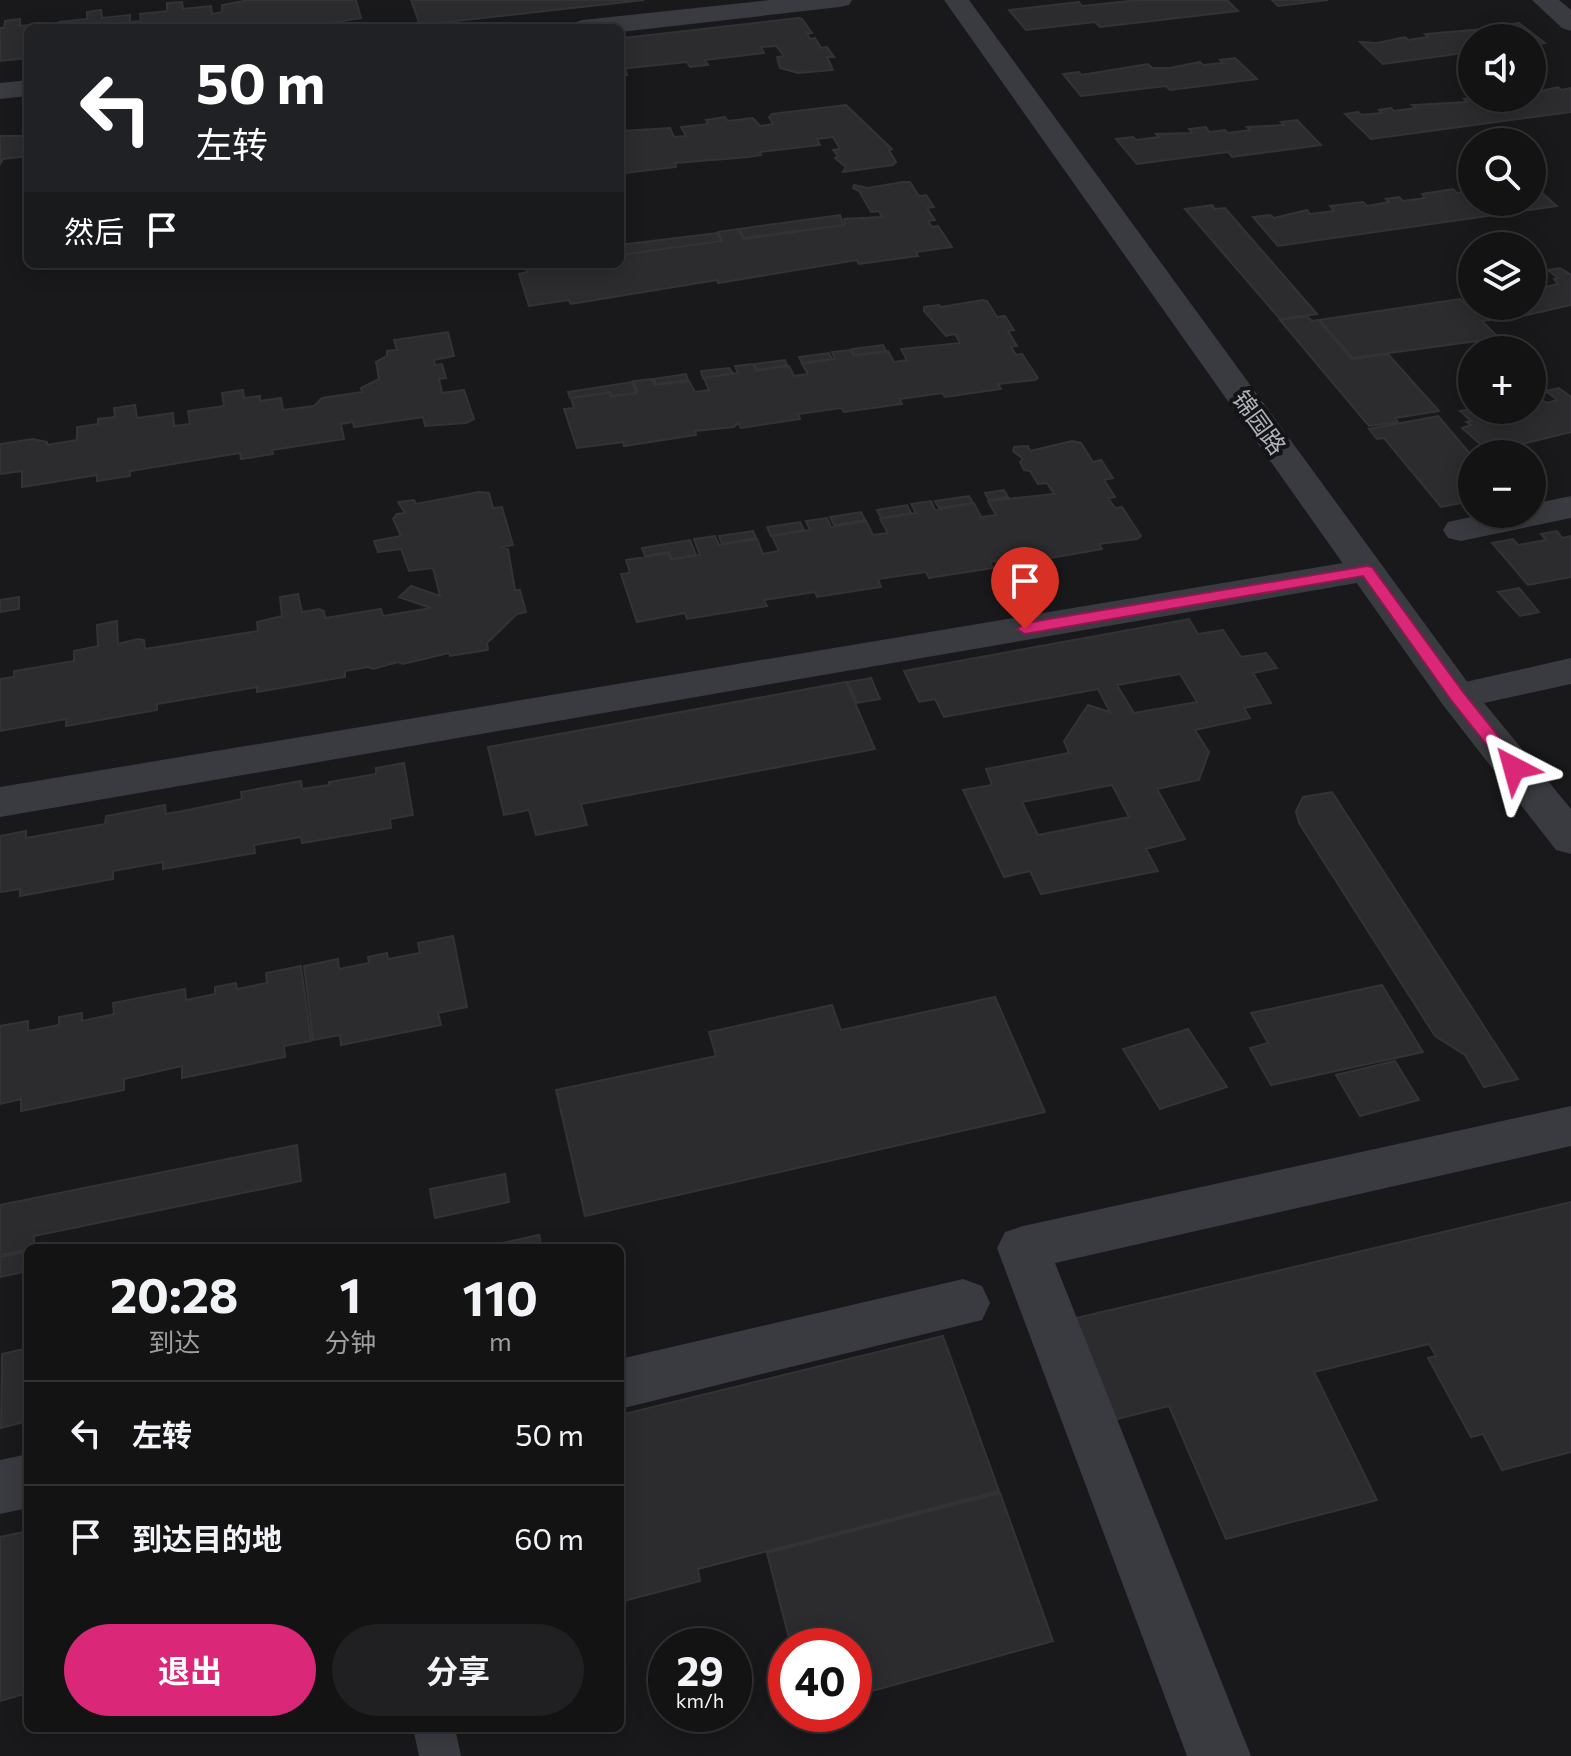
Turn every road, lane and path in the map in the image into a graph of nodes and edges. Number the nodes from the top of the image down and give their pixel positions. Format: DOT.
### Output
graph roads {
  1 [pos="840,0"];
  2 [pos="956,0"];
  3 [pos="1544,0"];
  4 [pos="1571,23"];
  5 [pos="619,24"];
  6 [pos="24,88"];
  7 [pos="0,91"];
  8 [pos="1571,507"];
  9 [pos="1461,530"];
  10 [pos="1367,571"];
  11 [pos="1571,671"];
  12 [pos="1457,696"];
  13 [pos="0,802"];
  14 [pos="1571,839"];
  15 [pos="1571,1126"];
  16 [pos="963,1303"];
  17 [pos="624,1383"];
  18 [pos="24,1482"];
  19 [pos="0,1487"];
  20 [pos="435,1732"];
  21 [pos="440,1756"];
  22 [pos="1219,1756"];
  1 -- 5 [label="street"];
  2 -- 10 [label="street, 锦园路"];
  3 -- 4 [label="street"];
  6 -- 7 [label="street"];
  8 -- 9 [label="street"];
  10 -- 12 [label="street, 锦园路"];
  10 -- 13 [label="street"];
  11 -- 12 [label="street"];
  12 -- 14 [label="street, 锦园路"];
  15 -- 22 [label="street"];
  16 -- 17 [label="street"];
  18 -- 19 [label="street"];
  20 -- 21 [label="lane"];
}
